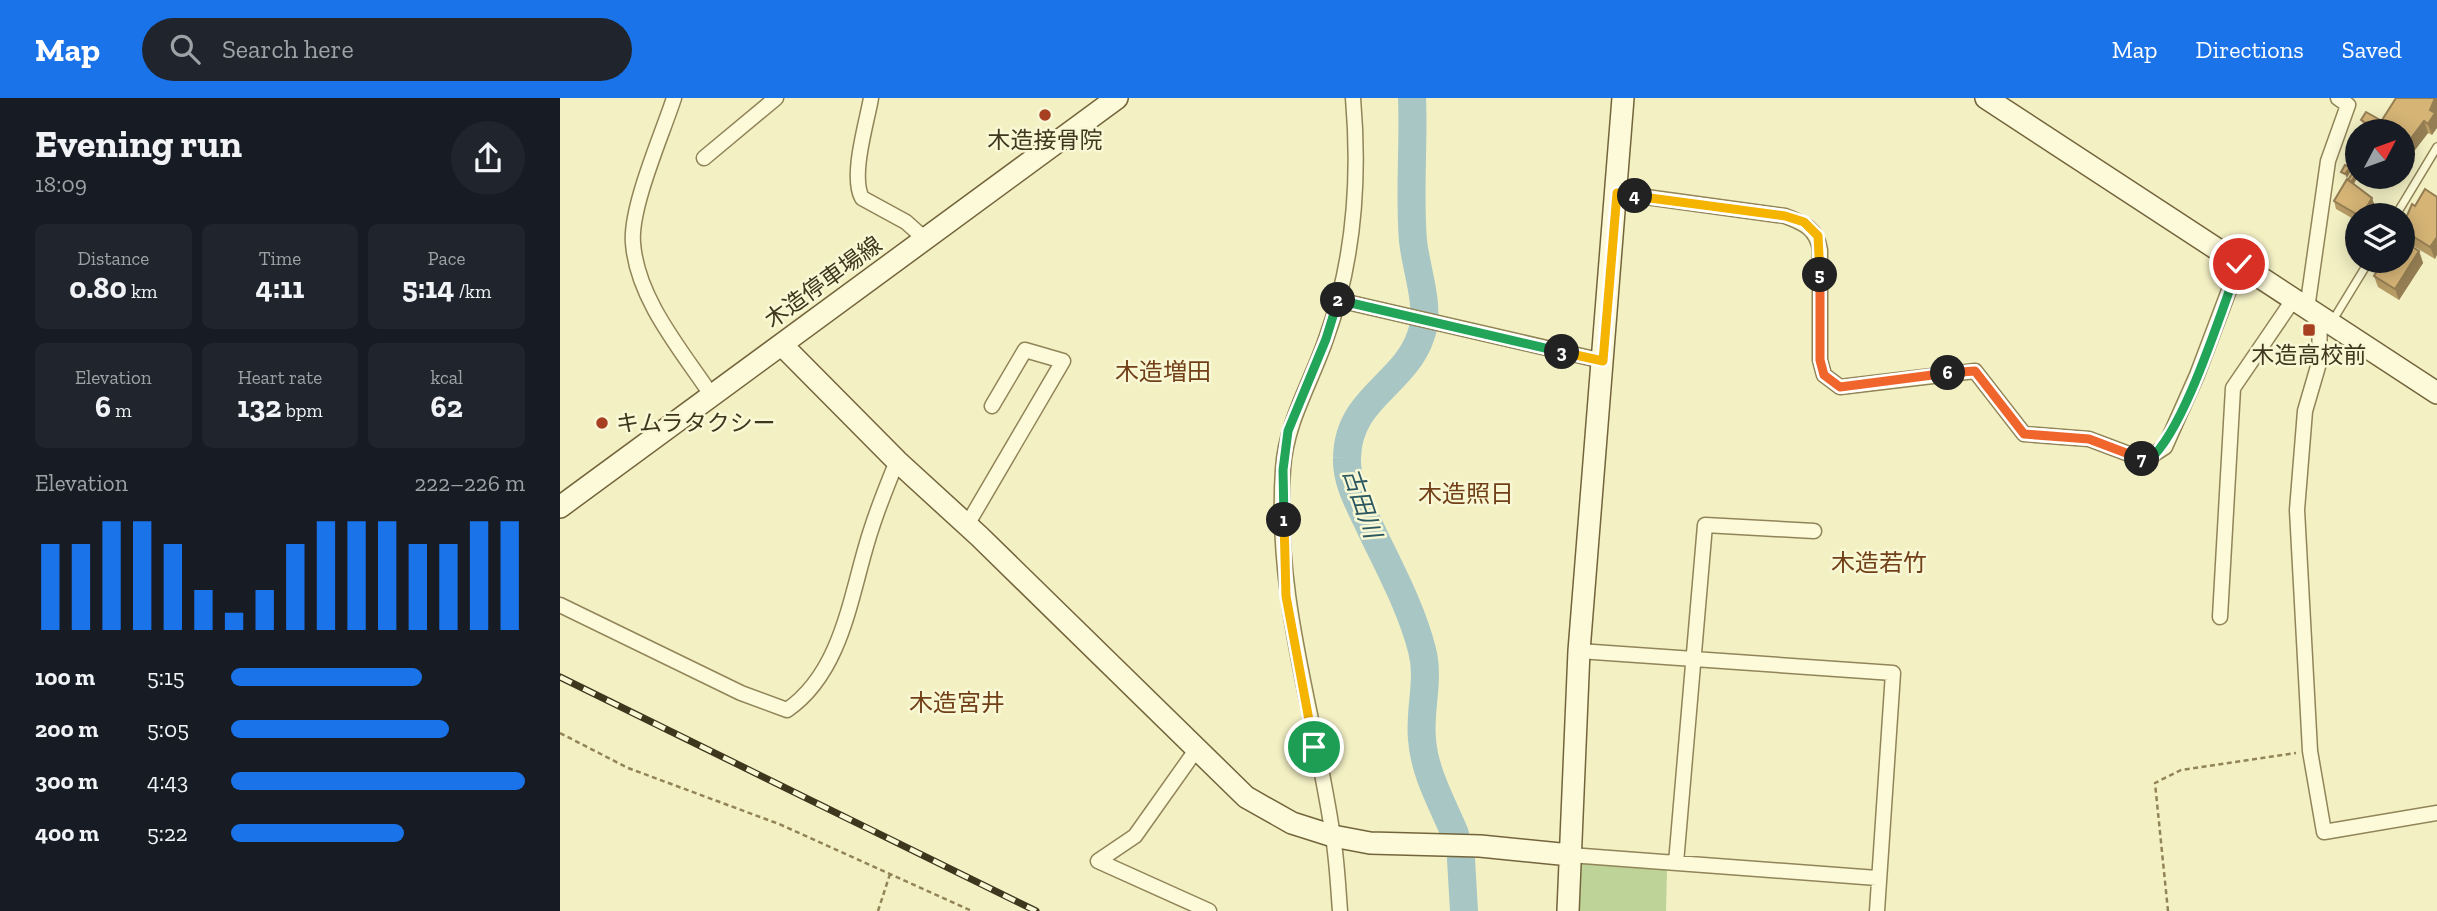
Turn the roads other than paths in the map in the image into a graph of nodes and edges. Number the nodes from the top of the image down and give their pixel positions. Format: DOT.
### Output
graph roads {
  1 [pos="674,98"];
  2 [pos="872,98"];
  3 [pos="1117,98"];
  4 [pos="1353,98"];
  5 [pos="1623,98"];
  6 [pos="2337,98"];
  7 [pos="774,99"];
  8 [pos="1991,99"];
  9 [pos="2437,147"];
  10 [pos="705,158"];
  11 [pos="1617,193"];
  12 [pos="2403,203"];
  13 [pos="925,239"];
  14 [pos="2239,264"];
  15 [pos="2356,273"];
  16 [pos="1338,300"];
  17 [pos="2312,313"];
  18 [pos="782,345"];
  19 [pos="1603,361"];
  20 [pos="2437,393"];
  21 [pos="712,396"];
  22 [pos="992,406"];
  23 [pos="897,461"];
  24 [pos="560,507"];
  25 [pos="968,526"];
  26 [pos="1814,531"];
  27 [pos="560,605"];
  28 [pos="2220,617"];
  29 [pos="1579,652"];
  30 [pos="1691,659"];
  31 [pos="1196,750"];
  32 [pos="2437,813"];
  33 [pos="1333,836"];
  34 [pos="1570,855"];
  35 [pos="1676,863"];
  36 [pos="1877,878"];
  37 [pos="1209,911"];
  38 [pos="1340,911"];
  39 [pos="1568,911"];
  40 [pos="1877,911"];
  1 -- 21 [label="street"];
  2 -- 13 [label="street"];
  3 -- 13 [label="street, 木造停車場線"];
  4 -- 16 [label="street"];
  5 -- 11 [label="street"];
  6 -- 17 [label="street"];
  7 -- 10 [label="street"];
  8 -- 14 [label="street"];
  9 -- 12 [label="lane"];
  11 -- 14 [label="street"];
  11 -- 19 [label="street"];
  13 -- 18 [label="street, 木造停車場線"];
  14 -- 17 [label="street"];
  15 -- 17 [label="lane"];
  16 -- 19 [label="street"];
  16 -- 33 [label="street"];
  17 -- 20 [label="street"];
  17 -- 28 [label="street"];
  17 -- 32 [label="street"];
  18 -- 21 [label="street, 木造停車場線"];
  18 -- 23 [label="street"];
  19 -- 29 [label="street"];
  21 -- 24 [label="street, 木造停車場線"];
  22 -- 25 [label="street"];
  23 -- 25 [label="street"];
  23 -- 27 [label="street"];
  25 -- 31 [label="street"];
  26 -- 30 [label="street"];
  29 -- 30 [label="street"];
  29 -- 34 [label="street"];
  30 -- 35 [label="street"];
  30 -- 36 [label="street"];
  31 -- 33 [label="street"];
  31 -- 37 [label="street"];
  33 -- 34 [label="street"];
  33 -- 38 [label="street"];
  34 -- 35 [label="street"];
  34 -- 39 [label="street"];
  35 -- 36 [label="street"];
  36 -- 40 [label="street"];
}
